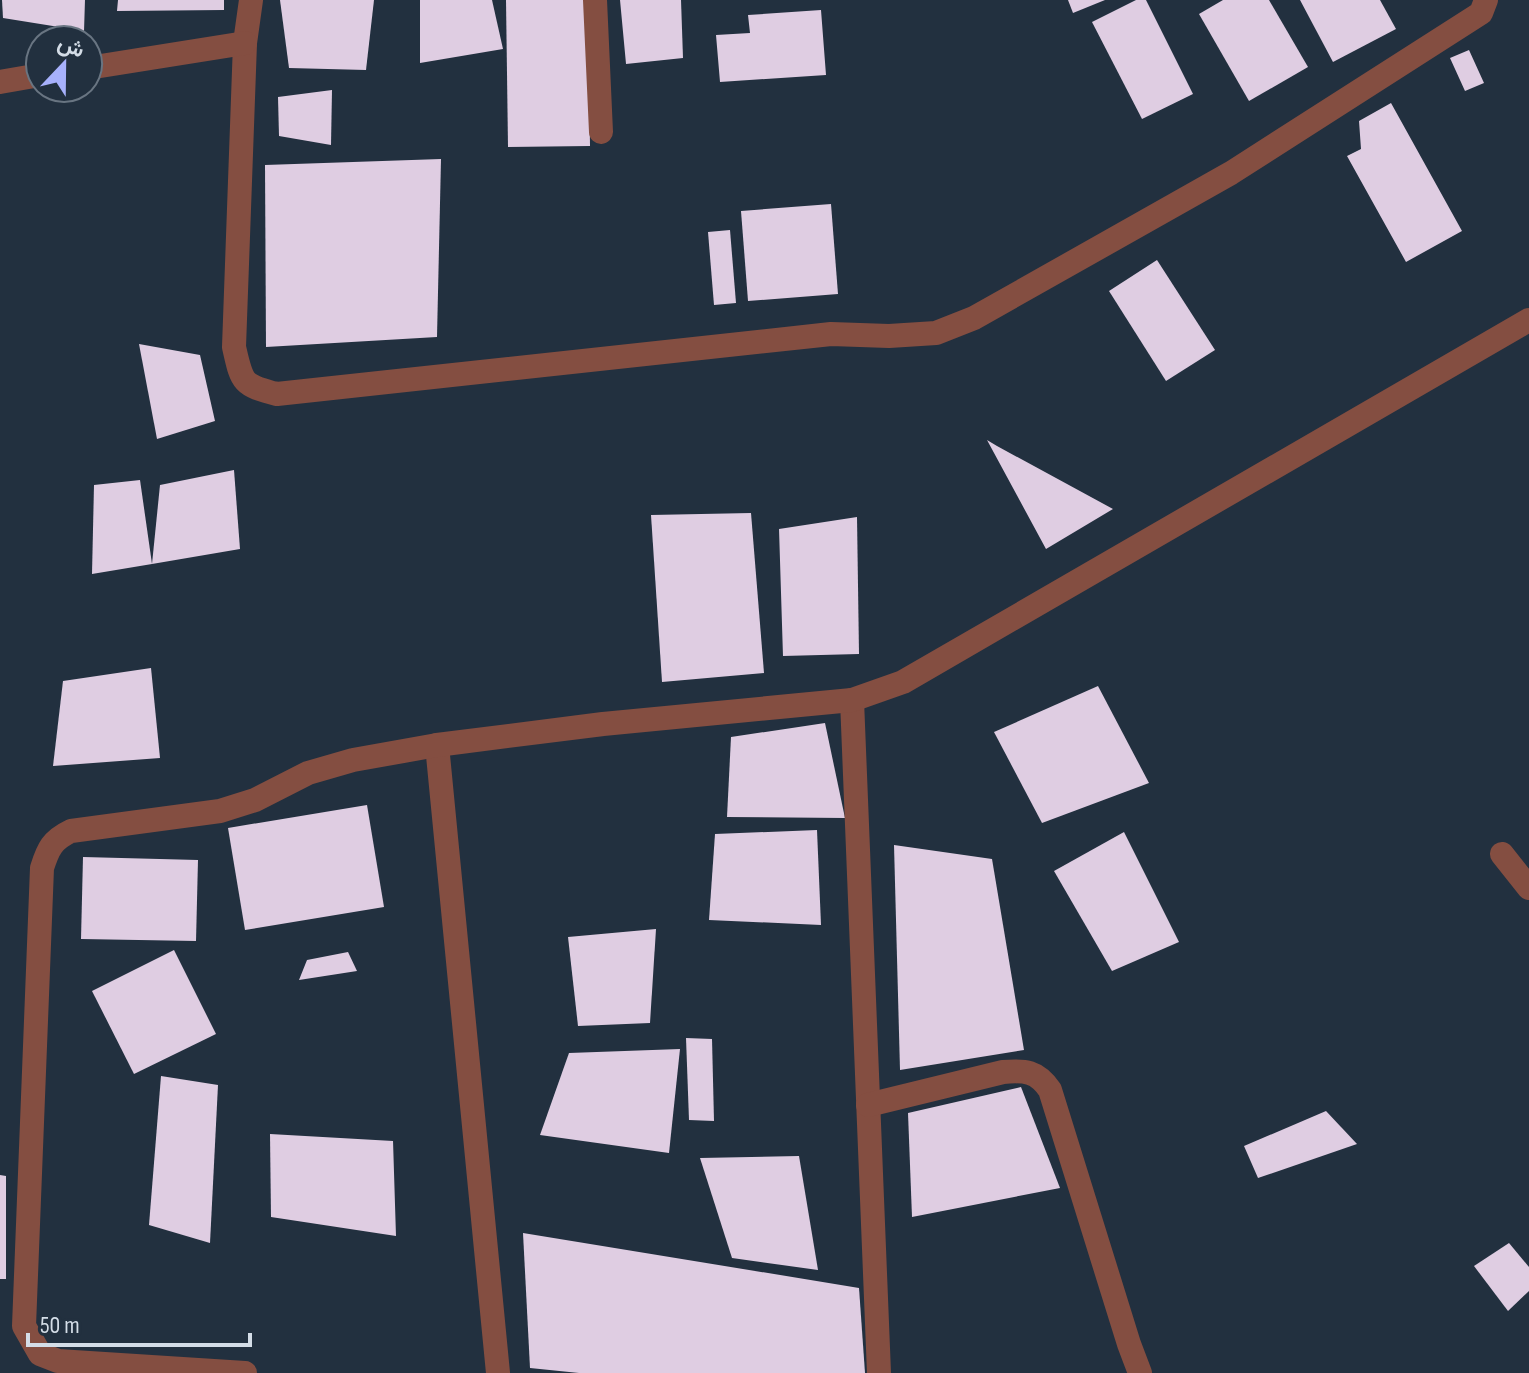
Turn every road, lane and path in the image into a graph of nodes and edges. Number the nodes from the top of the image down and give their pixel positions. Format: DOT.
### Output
graph roads {
  1 [pos="251,0"];
  2 [pos="595,0"];
  3 [pos="1486,0"];
  4 [pos="245,43"];
  5 [pos="104,65"];
  6 [pos="24,78"];
  7 [pos="0,82"];
  8 [pos="601,132"];
  9 [pos="1529,320"];
  10 [pos="852,700"];
  11 [pos="437,745"];
  12 [pos="1502,854"];
  13 [pos="1529,888"];
  14 [pos="868,1105"];
  15 [pos="245,1373"];
  16 [pos="498,1373"];
  17 [pos="879,1373"];
  18 [pos="1140,1373"];
  1 -- 4 [label="street"];
  2 -- 8 [label="street"];
  3 -- 4 [label="street"];
  4 -- 5 [label="street"];
  6 -- 7 [label="street"];
  9 -- 10 [label="street"];
  10 -- 11 [label="street"];
  10 -- 14 [label="street"];
  11 -- 15 [label="street"];
  11 -- 16 [label="street"];
  12 -- 13 [label="street"];
  14 -- 17 [label="street"];
  14 -- 18 [label="street"];
}
